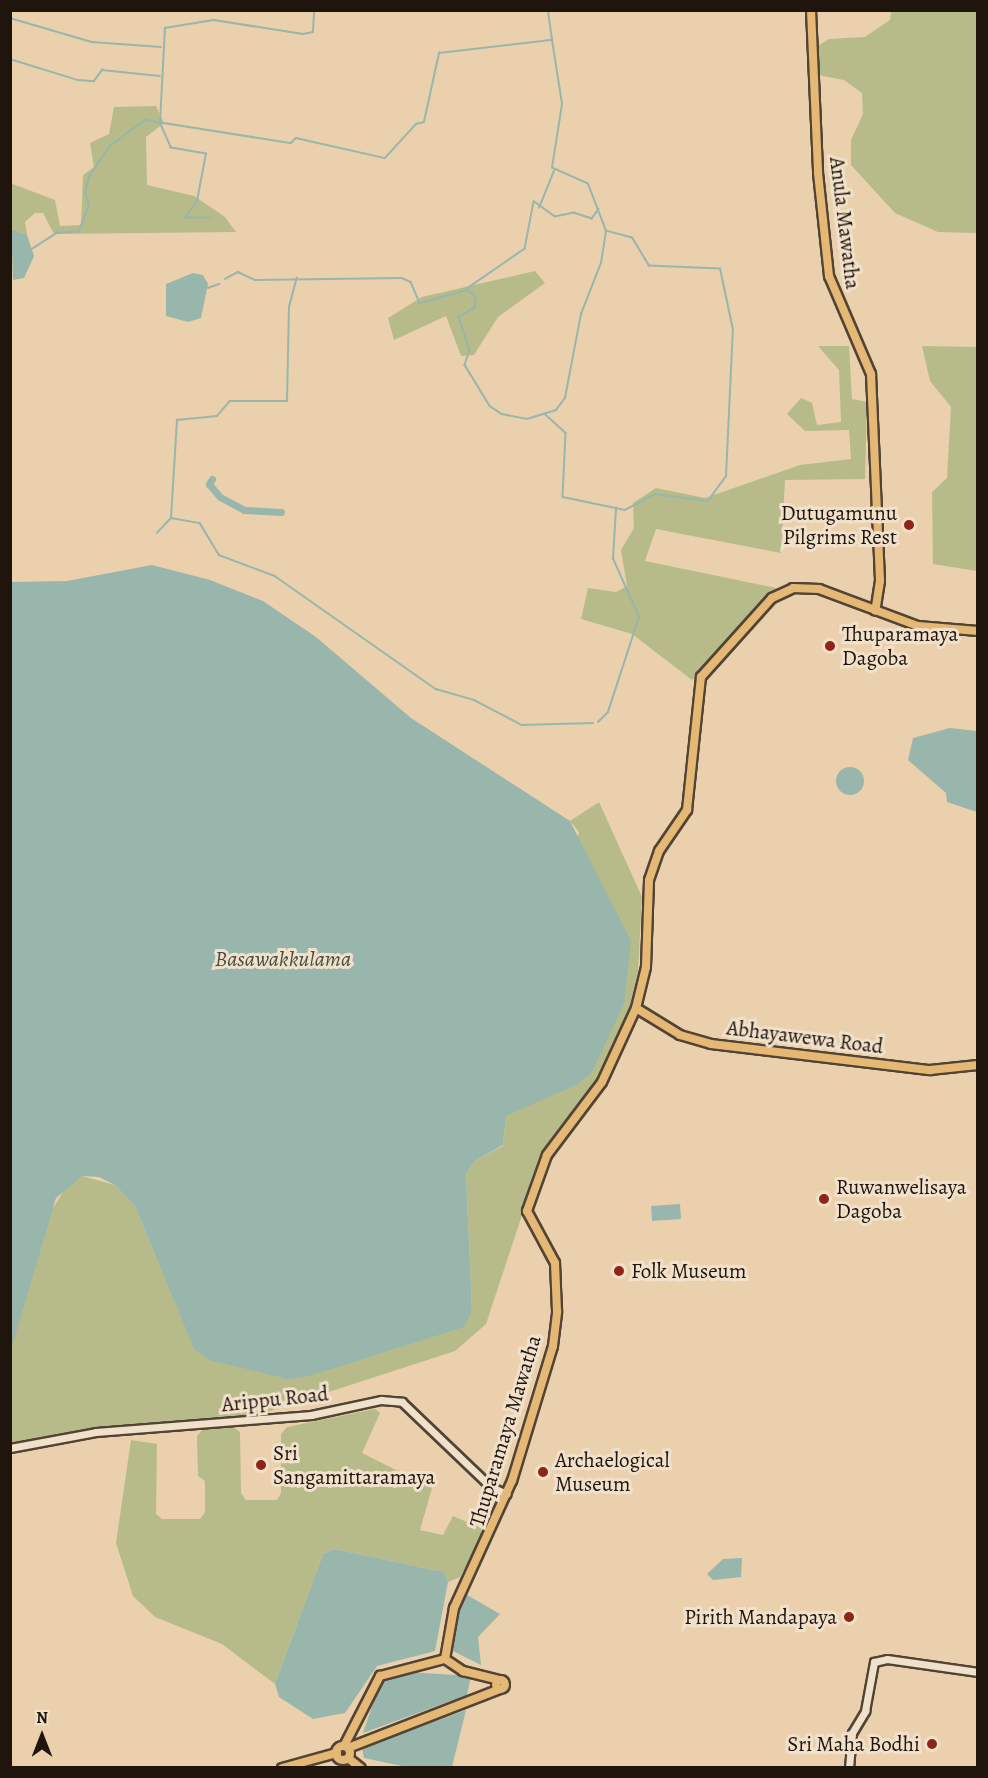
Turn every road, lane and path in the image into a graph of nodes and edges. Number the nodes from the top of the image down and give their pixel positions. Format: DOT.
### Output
graph roads {
  1 [pos="811,10"];
  2 [pos="875,611"];
  3 [pos="978,631"];
  4 [pos="636,1008"];
  5 [pos="978,1065"];
  6 [pos="10,1448"];
  7 [pos="507,1494"];
  8 [pos="445,1659"];
  9 [pos="978,1672"];
  10 [pos="346,1747"];
  11 [pos="337,1753"];
  12 [pos="348,1758"];
  13 [pos="282,1767"];
  14 [pos="361,1767"];
  15 [pos="849,1767"];
  1 -- 2 [label="main road, Anula Mawatha"];
  2 -- 3 [label="main road, Thuparamaya Mawatha"];
  2 -- 4 [label="main road, Thuparamaya Mawatha"];
  4 -- 5 [label="main road, Abhayawewa Road"];
  4 -- 7 [label="main road, Thuparamaya Mawatha"];
  6 -- 7 [label="street, Arippu Road"];
  7 -- 8 [label="main road, Thuparamaya Mawatha"];
  8 -- 10 [label="main road"];
  8 -- 10 [label="main road"];
  9 -- 15 [label="street"];
  10 -- 11 [label="main road"];
  10 -- 12 [label="main road"];
  11 -- 12 [label="main road"];
  11 -- 13 [label="main road"];
  12 -- 14 [label="main road"];
}
